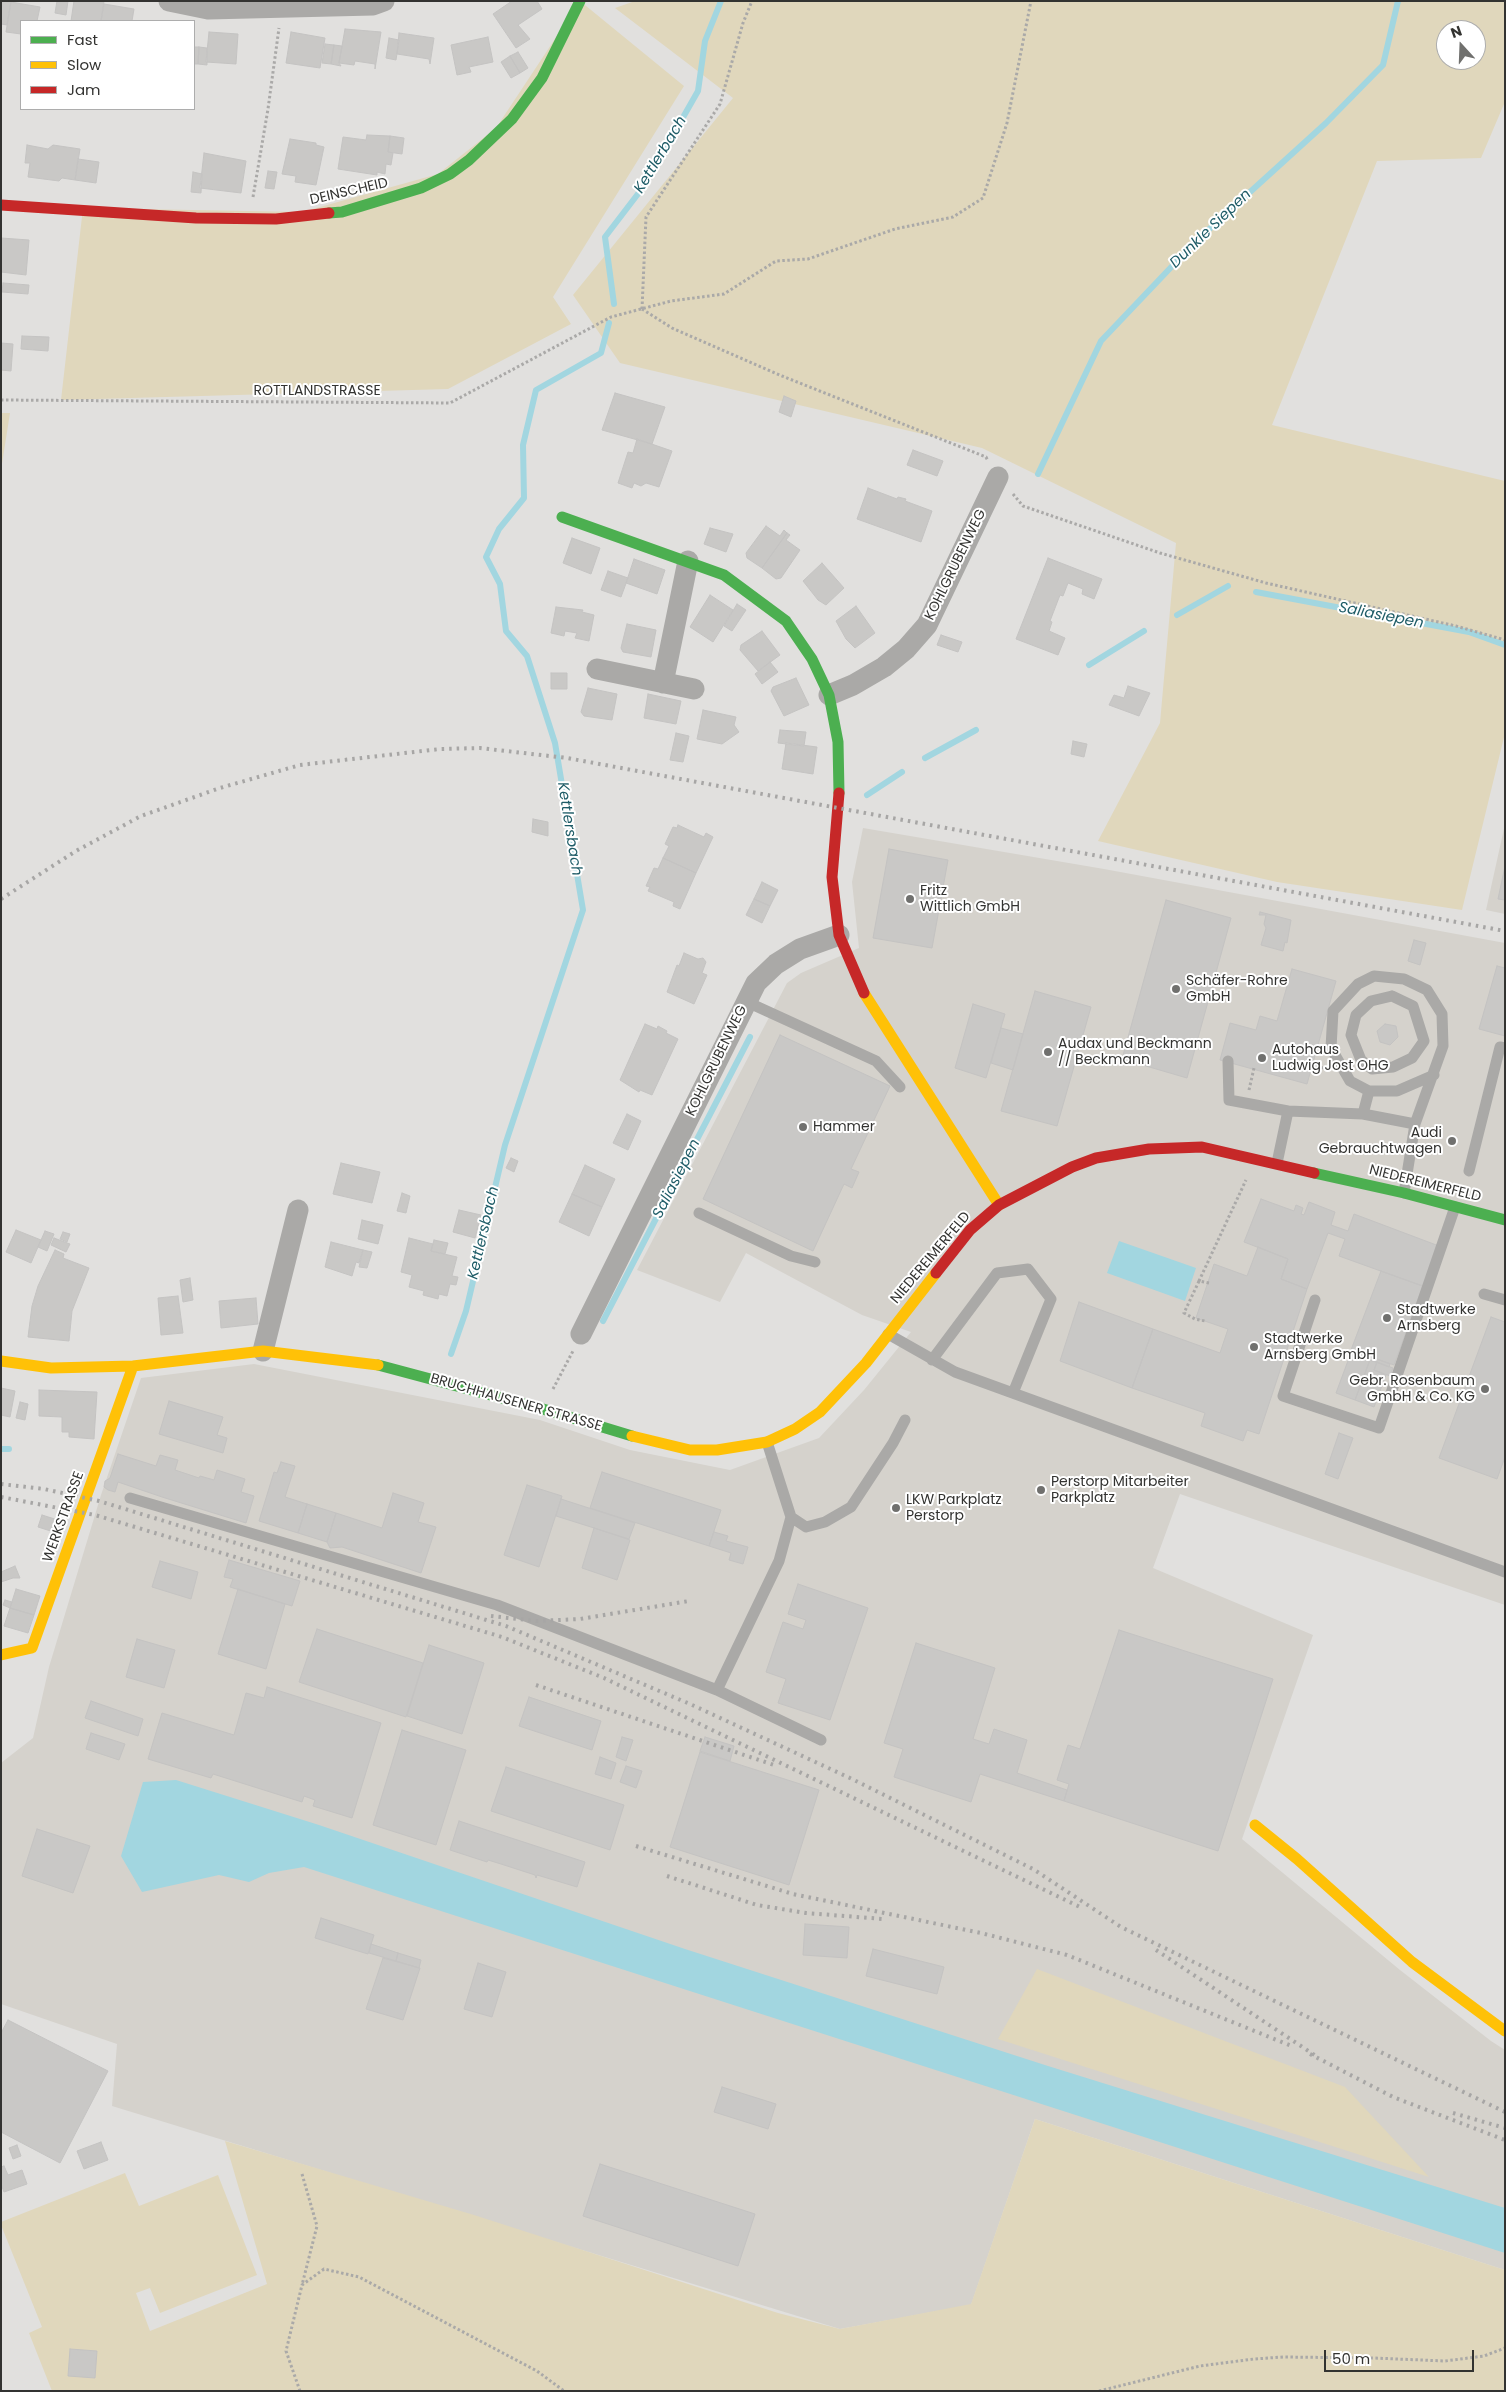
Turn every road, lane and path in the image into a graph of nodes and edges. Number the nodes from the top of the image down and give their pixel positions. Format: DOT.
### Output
graph roads {
  1 [pos="170,1"];
  2 [pos="384,1"];
  3 [pos="580,1"];
  4 [pos="752,1"];
  5 [pos="1031,1"];
  6 [pos="281,7"];
  7 [pos="1,205"];
  8 [pos="249,220"];
  9 [pos="642,309"];
  10 [pos="1,400"];
  11 [pos="998,477"];
  12 [pos="562,517"];
  13 [pos="688,560"];
  14 [pos="1505,640"];
  15 [pos="598,669"];
  16 [pos="663,683"];
  17 [pos="694,689"];
  18 [pos="830,695"];
  19 [pos="839,935"];
  20 [pos="747,1002"];
  21 [pos="1424,1041"];
  22 [pos="1443,1046"];
  23 [pos="1505,1048"];
  24 [pos="1228,1062"];
  25 [pos="1254,1068"];
  26 [pos="1434,1075"];
  27 [pos="900,1088"];
  28 [pos="1369,1090"];
  29 [pos="1245,1103"];
  30 [pos="1288,1111"];
  31 [pos="1363,1114"];
  32 [pos="1414,1124"];
  33 [pos="1256,1158"];
  34 [pos="1277,1163"];
  35 [pos="1469,1171"];
  36 [pos="1404,1193"];
  37 [pos="999,1205"];
  38 [pos="1455,1207"];
  39 [pos="298,1210"];
  40 [pos="699,1213"];
  41 [pos="1505,1220"];
  42 [pos="815,1262"];
  43 [pos="1199,1281"];
  44 [pos="1208,1283"];
  45 [pos="1484,1294"];
  46 [pos="1315,1300"];
  47 [pos="1505,1300"];
  48 [pos="1205,1321"];
  49 [pos="582,1334"];
  50 [pos="888,1334"];
  51 [pos="263,1351"];
  52 [pos="932,1360"];
  53 [pos="1,1362"];
  54 [pos="133,1366"];
  55 [pos="1013,1393"];
  56 [pos="543,1408"];
  57 [pos="905,1420"];
  58 [pos="767,1442"];
  59 [pos="130,1498"];
  60 [pos="791,1518"];
  61 [pos="1505,1572"];
  62 [pos="1,1656"];
  63 [pos="717,1690"];
  64 [pos="821,1740"];
  65 [pos="1255,1825"];
  66 [pos="1505,2031"];
  67 [pos="302,2174"];
  68 [pos="302,2286"];
  69 [pos="1505,2348"];
  70 [pos="300,2391"];
  71 [pos="564,2391"];
  72 [pos="1099,2391"];
  1 -- 6 [label="street"];
  2 -- 6 [label="street"];
  3 -- 8 [label="street, DEINSCHEID"];
  4 -- 9 [label="path"];
  5 -- 9 [label="path, ROTTLANDSTRASSE"];
  6 -- 8 [label="path"];
  7 -- 8 [label="street, DEINSCHEID"];
  9 -- 10 [label="path, ROTTLANDSTRASSE"];
  9 -- 11 [label="path"];
  11 -- 14 [label="path"];
  11 -- 18 [label="street, KOHLGRUBENWEG"];
  12 -- 13 [label="street"];
  13 -- 16 [label="street"];
  13 -- 18 [label="street"];
  15 -- 16 [label="street"];
  16 -- 17 [label="street"];
  18 -- 19 [label="street"];
  19 -- 20 [label="street, KOHLGRUBENWEG"];
  19 -- 37 [label="street"];
  20 -- 27 [label="lane"];
  20 -- 49 [label="street, KOHLGRUBENWEG"];
  21 -- 21 [label="lane"];
  21 -- 22 [label="lane"];
  22 -- 26 [label="lane"];
  22 -- 28 [label="lane"];
  23 -- 35 [label="lane"];
  24 -- 29 [label="lane"];
  25 -- 29 [label="path"];
  26 -- 28 [label="lane"];
  26 -- 32 [label="lane"];
  28 -- 31 [label="lane"];
  29 -- 30 [label="lane"];
  30 -- 31 [label="lane"];
  30 -- 34 [label="lane"];
  31 -- 32 [label="lane"];
  32 -- 36 [label="lane"];
  33 -- 34 [label="street, NIEDEREIMERFELD"];
  33 -- 37 [label="street, NIEDEREIMERFELD"];
  33 -- 43 [label="path"];
  34 -- 36 [label="street, NIEDEREIMERFELD"];
  36 -- 38 [label="street, NIEDEREIMERFELD"];
  37 -- 50 [label="street, NIEDEREIMERFELD"];
  38 -- 41 [label="street, NIEDEREIMERFELD"];
  38 -- 46 [label="lane"];
  39 -- 51 [label="street"];
  40 -- 42 [label="lane"];
  43 -- 44 [label="path"];
  43 -- 48 [label="path"];
  45 -- 47 [label="lane"];
  49 -- 56 [label="path"];
  50 -- 52 [label="lane"];
  50 -- 58 [label="street, NIEDEREIMERFELD"];
  51 -- 54 [label="street, BRUCHHAUSENER STRASSE"];
  51 -- 56 [label="street, BRUCHHAUSENER STRASSE"];
  52 -- 55 [label="lane"];
  52 -- 55 [label="lane"];
  53 -- 54 [label="street, BRUCHHAUSENER STRASSE"];
  54 -- 62 [label="street, WERKSTRASSE"];
  55 -- 61 [label="lane"];
  56 -- 58 [label="street, BRUCHHAUSENER STRASSE"];
  57 -- 60 [label="lane"];
  58 -- 60 [label="lane"];
  59 -- 63 [label="lane"];
  60 -- 63 [label="lane"];
  63 -- 64 [label="lane"];
  65 -- 66 [label="street"];
  67 -- 68 [label="path"];
  68 -- 70 [label="path"];
  68 -- 71 [label="path"];
  69 -- 72 [label="path"];
}
